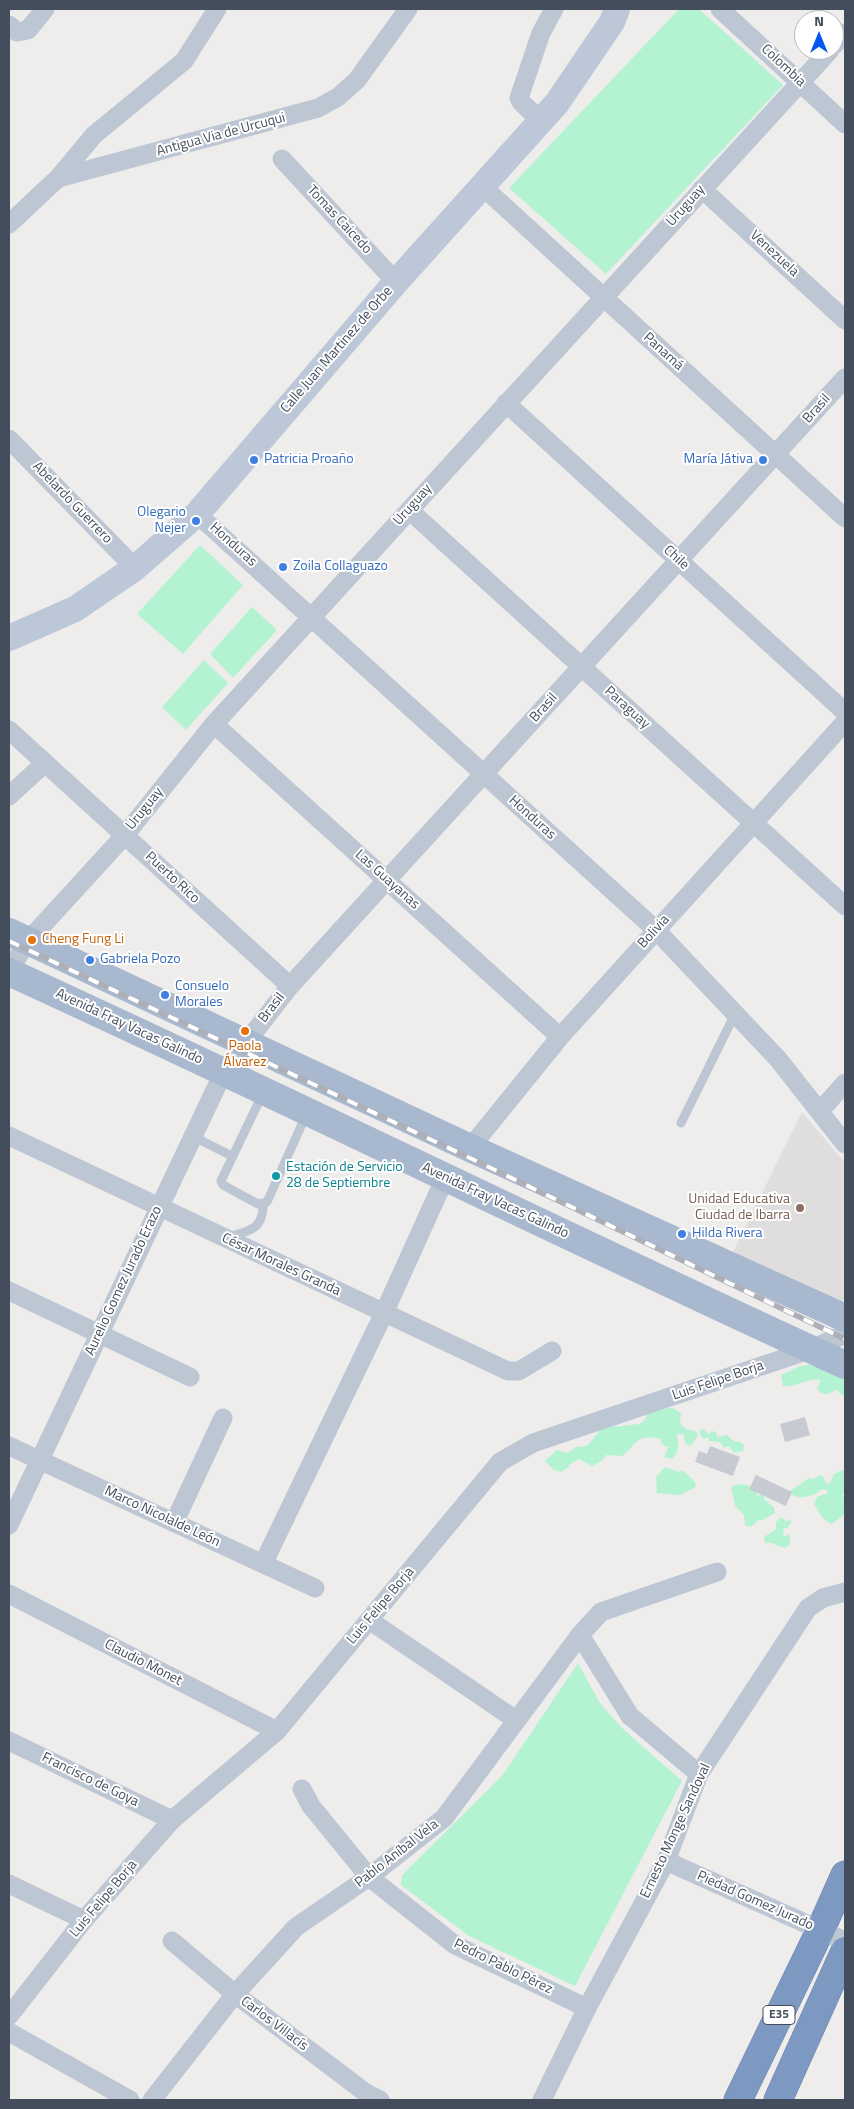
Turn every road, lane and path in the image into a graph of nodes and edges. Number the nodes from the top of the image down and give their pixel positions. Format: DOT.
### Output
graph roads {
  1 [pos="44,9"];
  2 [pos="217,9"];
  3 [pos="408,9"];
  4 [pos="554,9"];
  5 [pos="617,9"];
  6 [pos="720,9"];
  7 [pos="9,25"];
  8 [pos="821,60"];
  9 [pos="800,82"];
  10 [pos="541,120"];
  11 [pos="845,124"];
  12 [pos="282,159"];
  13 [pos="58,178"];
  14 [pos="482,186"];
  15 [pos="702,189"];
  16 [pos="9,224"];
  17 [pos="396,282"];
  18 [pos="603,297"];
  19 [pos="845,320"];
  20 [pos="845,378"];
  21 [pos="506,403"];
  22 [pos="9,438"];
  23 [pos="776,454"];
  24 [pos="409,510"];
  25 [pos="197,514"];
  26 [pos="845,518"];
  27 [pos="678,560"];
  28 [pos="135,568"];
  29 [pos="312,617"];
  30 [pos="9,638"];
  31 [pos="581,667"];
  32 [pos="845,712"];
  33 [pos="845,722"];
  34 [pos="214,724"];
  35 [pos="9,730"];
  36 [pos="45,762"];
  37 [pos="484,774"];
  38 [pos="9,796"];
  39 [pos="753,822"];
  40 [pos="125,835"];
  41 [pos="387,880"];
  42 [pos="845,906"];
  43 [pos="656,930"];
  44 [pos="18,936"];
  45 [pos="9,972"];
  46 [pos="290,986"];
  47 [pos="735,1014"];
  48 [pos="560,1037"];
  49 [pos="246,1042"];
  50 [pos="224,1071"];
  51 [pos="845,1083"];
  52 [pos="264,1090"];
  53 [pos="308,1111"];
  54 [pos="820,1111"];
  55 [pos="681,1123"];
  56 [pos="9,1136"];
  57 [pos="192,1136"];
  58 [pos="845,1144"];
  59 [pos="470,1148"];
  60 [pos="232,1156"];
  61 [pos="445,1178"];
  62 [pos="263,1204"];
  63 [pos="158,1207"];
  64 [pos="224,1238"];
  65 [pos="9,1291"];
  66 [pos="384,1313"];
  67 [pos="845,1318"];
  68 [pos="99,1334"];
  69 [pos="845,1334"];
  70 [pos="812,1349"];
  71 [pos="552,1351"];
  72 [pos="845,1364"];
  73 [pos="190,1377"];
  74 [pos="223,1418"];
  75 [pos="9,1446"];
  76 [pos="39,1460"];
  77 [pos="174,1523"];
  78 [pos="9,1525"];
  79 [pos="263,1564"];
  80 [pos="717,1572"];
  81 [pos="315,1588"];
  82 [pos="845,1592"];
  83 [pos="9,1594"];
  84 [pos="369,1620"];
  85 [pos="580,1635"];
  86 [pos="516,1720"];
  87 [pos="277,1731"];
  88 [pos="9,1741"];
  89 [pos="699,1774"];
  90 [pos="302,1789"];
  91 [pos="172,1820"];
  92 [pos="666,1861"];
  93 [pos="845,1875"];
  94 [pos="369,1877"];
  95 [pos="9,1884"];
  96 [pos="84,1920"];
  97 [pos="820,1931"];
  98 [pos="172,1940"];
  99 [pos="845,1941"];
  100 [pos="845,1950"];
  101 [pos="235,1994"];
  102 [pos="587,2008"];
  103 [pos="9,2016"];
  104 [pos="9,2032"];
  105 [pos="130,2100"];
  106 [pos="152,2100"];
  107 [pos="380,2100"];
  108 [pos="542,2100"];
  109 [pos="738,2100"];
  110 [pos="778,2100"];
  1 -- 7 [label="street"];
  2 -- 13 [label="street"];
  3 -- 13 [label="street, Antigua Via de Urcuqui"];
  4 -- 10 [label="street"];
  5 -- 10 [label="street, Calle Juan Martinez de Orbe"];
  6 -- 9 [label="street, Colombia"];
  8 -- 9 [label="street, Uruguay"];
  9 -- 11 [label="street, Colombia"];
  9 -- 15 [label="street, Uruguay"];
  10 -- 14 [label="street, Calle Juan Martinez de Orbe"];
  12 -- 17 [label="street, Tomas Caicedo"];
  13 -- 16 [label="street, Antigua Via de Urcuqui"];
  14 -- 17 [label="street, Calle Juan Martinez de Orbe"];
  14 -- 18 [label="street, Panamá"];
  15 -- 18 [label="street, Uruguay"];
  15 -- 19 [label="street, Venezuela"];
  17 -- 25 [label="street, Calle Juan Martinez de Orbe"];
  18 -- 21 [label="street, Uruguay"];
  18 -- 23 [label="street, Panamá"];
  20 -- 23 [label="street, Brasil"];
  21 -- 24 [label="street, Uruguay"];
  21 -- 27 [label="street, Chile"];
  22 -- 28 [label="street, Abelardo Guerrero"];
  23 -- 26 [label="street, Panamá"];
  23 -- 27 [label="street, Brasil"];
  24 -- 29 [label="street, Uruguay"];
  24 -- 31 [label="street, Paraguay"];
  25 -- 28 [label="street, Calle Juan Martinez de Orbe"];
  25 -- 29 [label="street, Honduras"];
  27 -- 31 [label="street, Brasil"];
  27 -- 32 [label="street, Chile"];
  28 -- 30 [label="street, Calle Juan Martinez de Orbe"];
  29 -- 34 [label="street, Uruguay"];
  29 -- 37 [label="street, Honduras"];
  31 -- 37 [label="street, Brasil"];
  31 -- 39 [label="street, Paraguay"];
  33 -- 39 [label="street, Bolivia"];
  34 -- 40 [label="street, Uruguay"];
  34 -- 41 [label="street, Las Guayanas"];
  35 -- 36 [label="street, Puerto Rico"];
  36 -- 38 [label="street"];
  36 -- 40 [label="street, Puerto Rico"];
  37 -- 41 [label="street, Brasil"];
  37 -- 43 [label="street, Honduras"];
  39 -- 42 [label="street, Paraguay"];
  39 -- 43 [label="street, Bolivia"];
  40 -- 44 [label="street, Uruguay"];
  40 -- 46 [label="street, Puerto Rico"];
  41 -- 46 [label="street, Brasil"];
  41 -- 48 [label="street, Las Guayanas"];
  43 -- 47 [label="street, Honduras"];
  43 -- 48 [label="street, Bolivia"];
  44 -- 45 [label="street, Uruguay"];
  44 -- 49 [label="main road"];
  45 -- 50 [label="main road, Avenida Fray Vacas Galindo"];
  46 -- 49 [label="street, Brasil"];
  47 -- 54 [label="street, Honduras"];
  47 -- 55 [label="lane"];
  48 -- 59 [label="street, Bolivia"];
  49 -- 50 [label="street, Aurelio Gomez Jurado Erazo"];
  49 -- 59 [label="main road"];
  50 -- 52 [label="main road, Avenida Fray Vacas Galindo"];
  50 -- 57 [label="street, Aurelio Gomez Jurado Erazo"];
  51 -- 54 [label="street"];
  52 -- 53 [label="main road, Avenida Fray Vacas Galindo"];
  52 -- 60 [label="lane"];
  53 -- 61 [label="main road, Avenida Fray Vacas Galindo"];
  53 -- 62 [label="lane"];
  54 -- 58 [label="street, Honduras"];
  56 -- 63 [label="street, César Morales Granda"];
  57 -- 60 [label="lane"];
  57 -- 63 [label="street, Aurelio Gomez Jurado Erazo"];
  59 -- 67 [label="main road"];
  60 -- 62 [label="lane"];
  61 -- 66 [label="street"];
  61 -- 70 [label="main road, Avenida Fray Vacas Galindo"];
  62 -- 64 [label="lane"];
  63 -- 64 [label="street, César Morales Granda"];
  63 -- 68 [label="street, Aurelio Gomez Jurado Erazo"];
  64 -- 66 [label="street, César Morales Granda"];
  65 -- 68 [label="street"];
  66 -- 71 [label="street, César Morales Granda"];
  66 -- 79 [label="street"];
  68 -- 73 [label="street"];
  68 -- 76 [label="street, Aurelio Gomez Jurado Erazo"];
  69 -- 70 [label="street, Luis Felipe Borja"];
  70 -- 72 [label="main road, Avenida Fray Vacas Galindo"];
  70 -- 84 [label="street, Luis Felipe Borja"];
  74 -- 77 [label="street"];
  75 -- 76 [label="street, Marco Nicolalde León"];
  76 -- 77 [label="street, Marco Nicolalde León"];
  76 -- 78 [label="street, Aurelio Gomez Jurado Erazo"];
  77 -- 79 [label="street, Marco Nicolalde León"];
  79 -- 81 [label="street, Marco Nicolalde León"];
  80 -- 85 [label="street, Pablo Aníbal Vela"];
  82 -- 89 [label="street, Ernesto Monge Sandoval"];
  83 -- 87 [label="street, Claudio Monet"];
  84 -- 86 [label="street"];
  84 -- 87 [label="street, Luis Felipe Borja"];
  85 -- 86 [label="street, Pablo Aníbal Vela"];
  85 -- 89 [label="street"];
  86 -- 94 [label="street, Pablo Aníbal Vela"];
  87 -- 91 [label="street, Luis Felipe Borja"];
  88 -- 91 [label="street, Francisco de Goya"];
  89 -- 92 [label="street, Ernesto Monge Sandoval"];
  90 -- 94 [label="street, Pedro Pablo Pérez"];
  91 -- 96 [label="street, Luis Felipe Borja"];
  92 -- 97 [label="street, Piedad Gomez Jurado"];
  92 -- 102 [label="street, Ernesto Monge Sandoval"];
  93 -- 97 [label="highway, E35"];
  94 -- 101 [label="street, Pablo Aníbal Vela"];
  94 -- 102 [label="street, Pedro Pablo Pérez"];
  95 -- 96 [label="street"];
  96 -- 103 [label="street, Luis Felipe Borja"];
  97 -- 99 [label="street, Piedad Gomez Jurado"];
  97 -- 109 [label="highway, E35"];
  98 -- 101 [label="street, Carlos Villacís"];
  100 -- 110 [label="highway, E35"];
  101 -- 106 [label="street, Pablo Aníbal Vela"];
  101 -- 107 [label="street, Carlos Villacís"];
  102 -- 108 [label="street, Ernesto Monge Sandoval"];
  104 -- 105 [label="street"];
}
